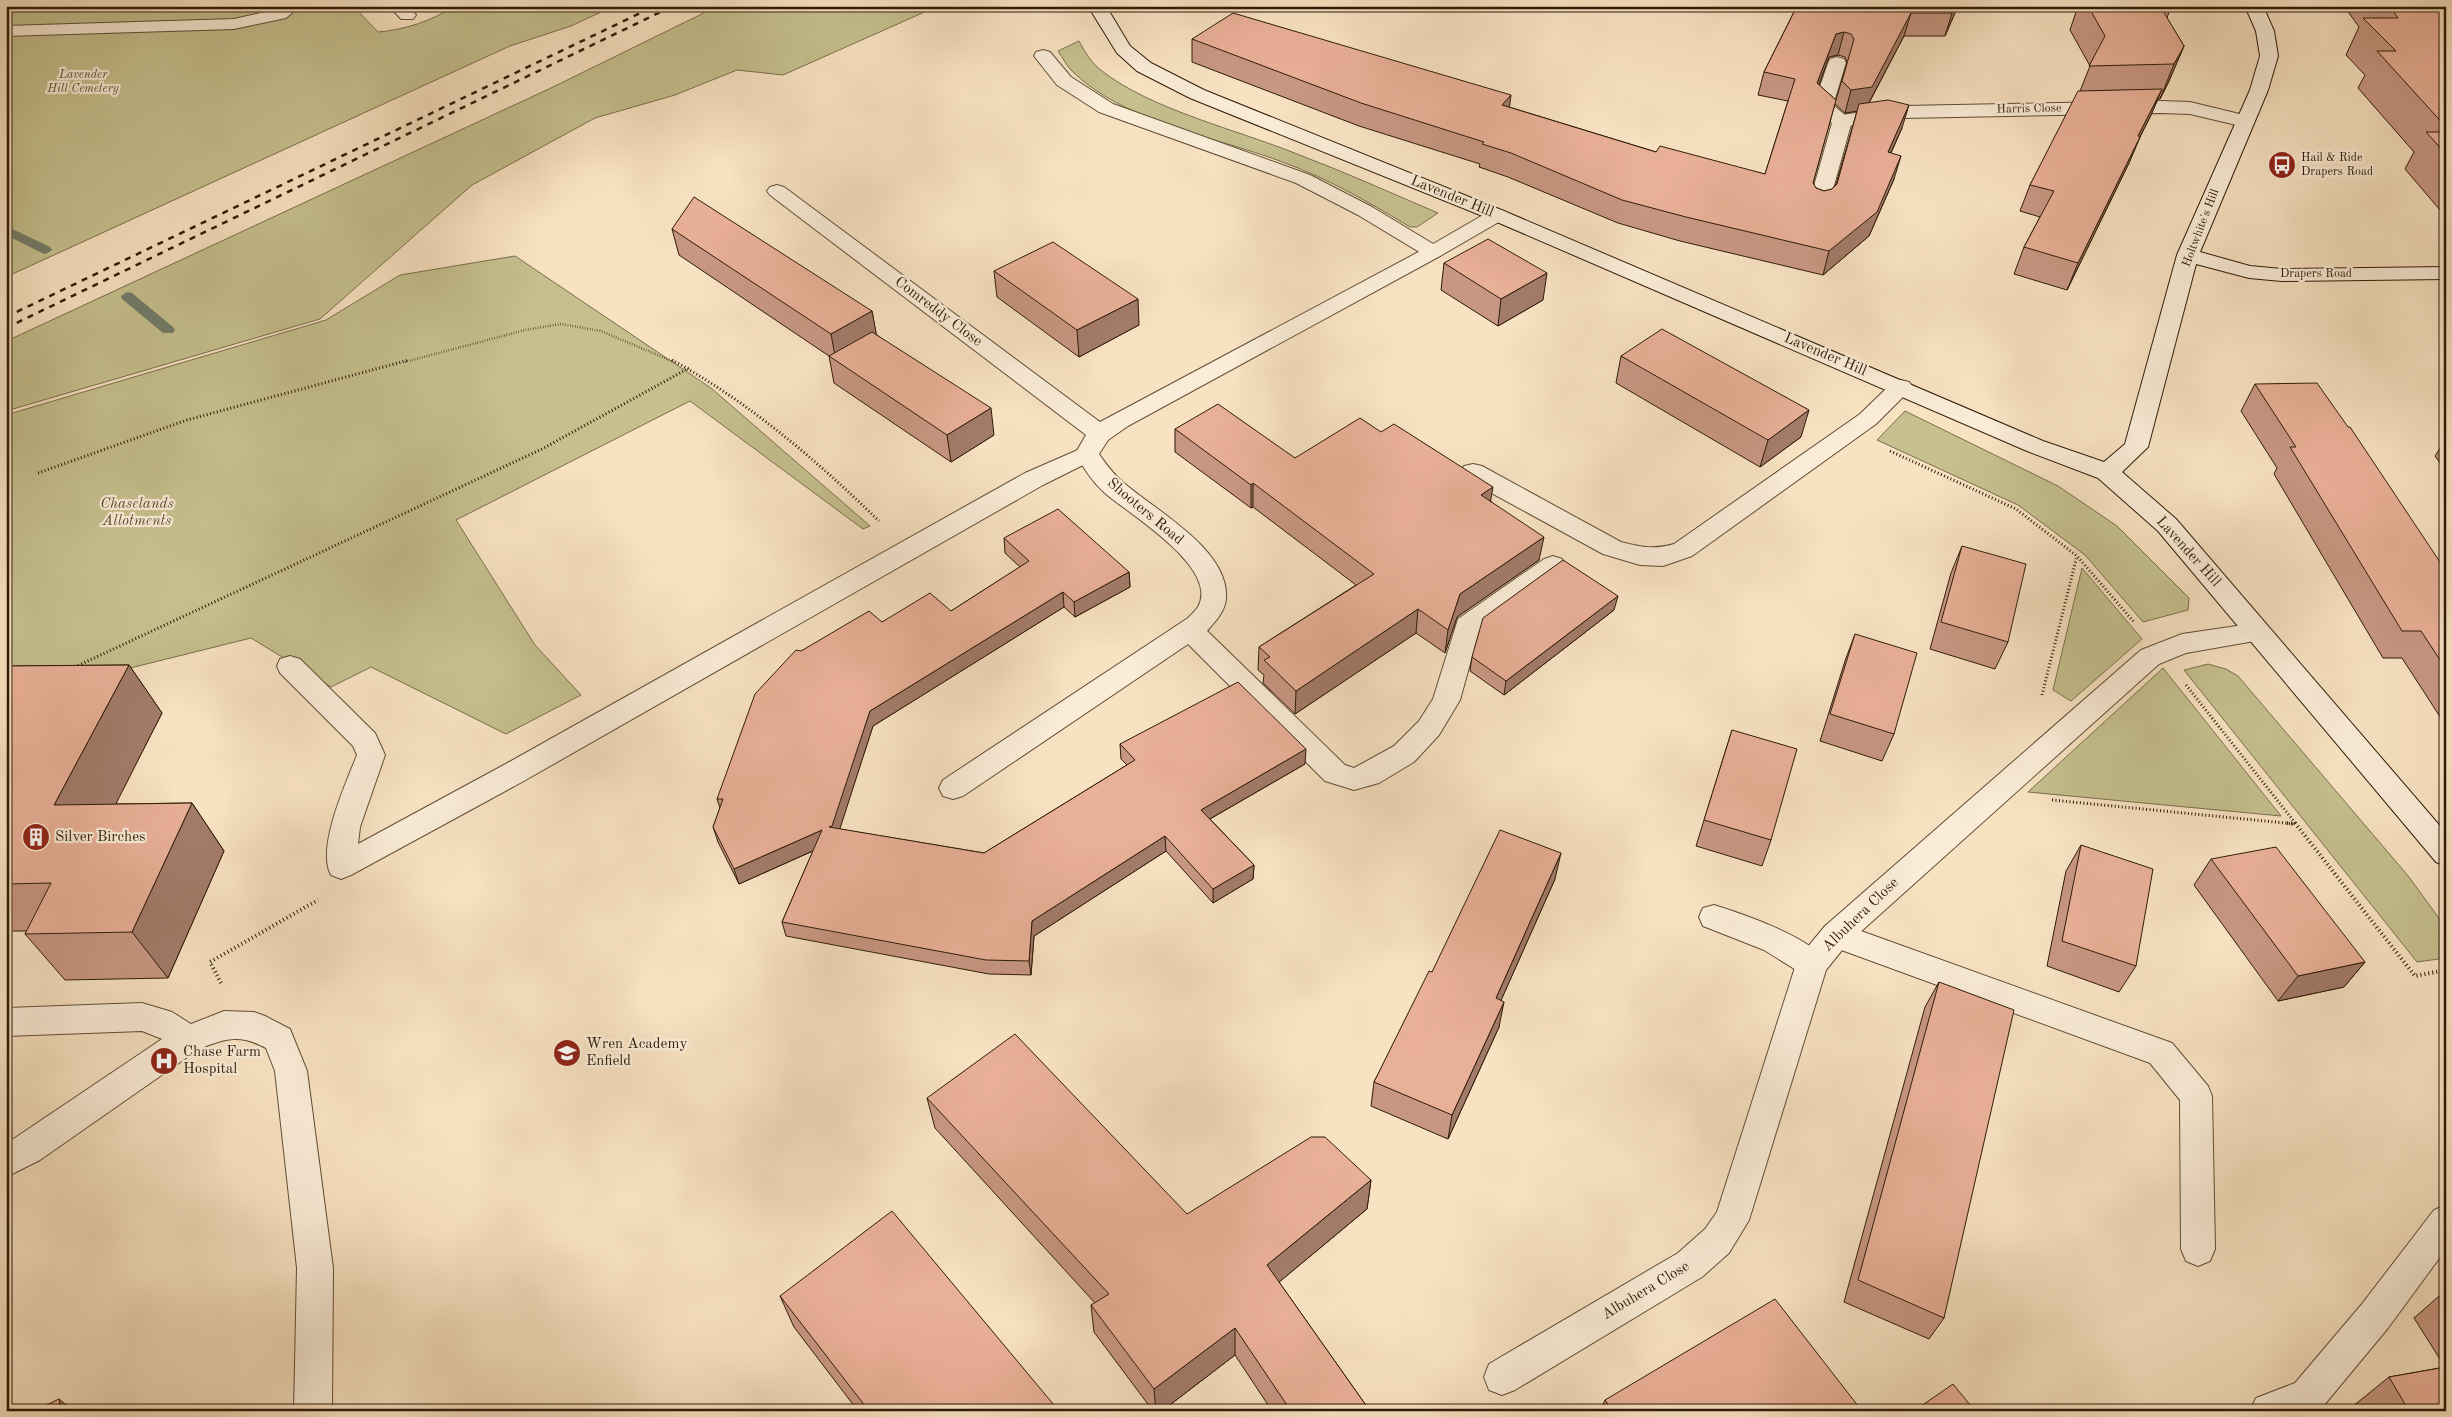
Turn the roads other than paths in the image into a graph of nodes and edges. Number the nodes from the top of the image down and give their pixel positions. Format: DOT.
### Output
graph roads {
  1 [pos="292,6"];
  2 [pos="1097,6"];
  3 [pos="2254,6"];
  4 [pos="6,31"];
  5 [pos="1044,56"];
  6 [pos="1836,63"];
  7 [pos="1842,121"];
  8 [pos="2245,121"];
  9 [pos="776,191"];
  10 [pos="1818,207"];
  11 [pos="1497,215"];
  12 [pos="1433,252"];
  13 [pos="2188,255"];
  14 [pos="2446,273"];
  15 [pos="1900,387"];
  16 [pos="1093,444"];
  17 [pos="1473,472"];
  18 [pos="2107,472"];
  19 [pos="1553,565"];
  20 [pos="1190,630"];
  21 [pos="2257,632"];
  22 [pos="290,666"];
  23 [pos="953,788"];
  24 [pos="2446,854"];
  25 [pos="1714,917"];
  26 [pos="1836,935"];
  27 [pos="1812,964"];
  28 [pos="6,1022"];
  29 [pos="188,1039"];
  30 [pos="6,1162"];
  31 [pos="2446,1221"];
  32 [pos="2198,1250"];
  33 [pos="1502,1377"];
  34 [pos="313,1411"];
  35 [pos="2269,1411"];
  1 -- 4 [label="street"];
  2 -- 11 [label="street, Lavender Hill"];
  3 -- 8 [label="street, Holtwhite's Hill"];
  5 -- 12 [label="street"];
  6 -- 7 [label="street"];
  7 -- 8 [label="street, Harris Close"];
  7 -- 10 [label="street"];
  8 -- 13 [label="street, Holtwhite's Hill"];
  9 -- 16 [label="street, Comreddy Close"];
  11 -- 12 [label="street"];
  11 -- 15 [label="street, Lavender Hill"];
  12 -- 16 [label="street"];
  13 -- 14 [label="street, Drapers Road"];
  13 -- 18 [label="street, Holtwhite's Hill"];
  15 -- 17 [label="street"];
  15 -- 18 [label="street, Lavender Hill"];
  16 -- 20 [label="street, Shooters Road"];
  16 -- 22 [label="street"];
  18 -- 21 [label="street, Lavender Hill"];
  19 -- 20 [label="street"];
  20 -- 23 [label="street, Shooters Road"];
  21 -- 24 [label="street, Lavender Hill"];
  21 -- 26 [label="street, Albuhera Close"];
  25 -- 27 [label="street"];
  26 -- 27 [label="street, Albuhera Close"];
  26 -- 32 [label="street"];
  27 -- 33 [label="street, Albuhera Close"];
  28 -- 29 [label="street"];
  29 -- 30 [label="street"];
  29 -- 34 [label="street"];
  31 -- 35 [label="street"];
}
